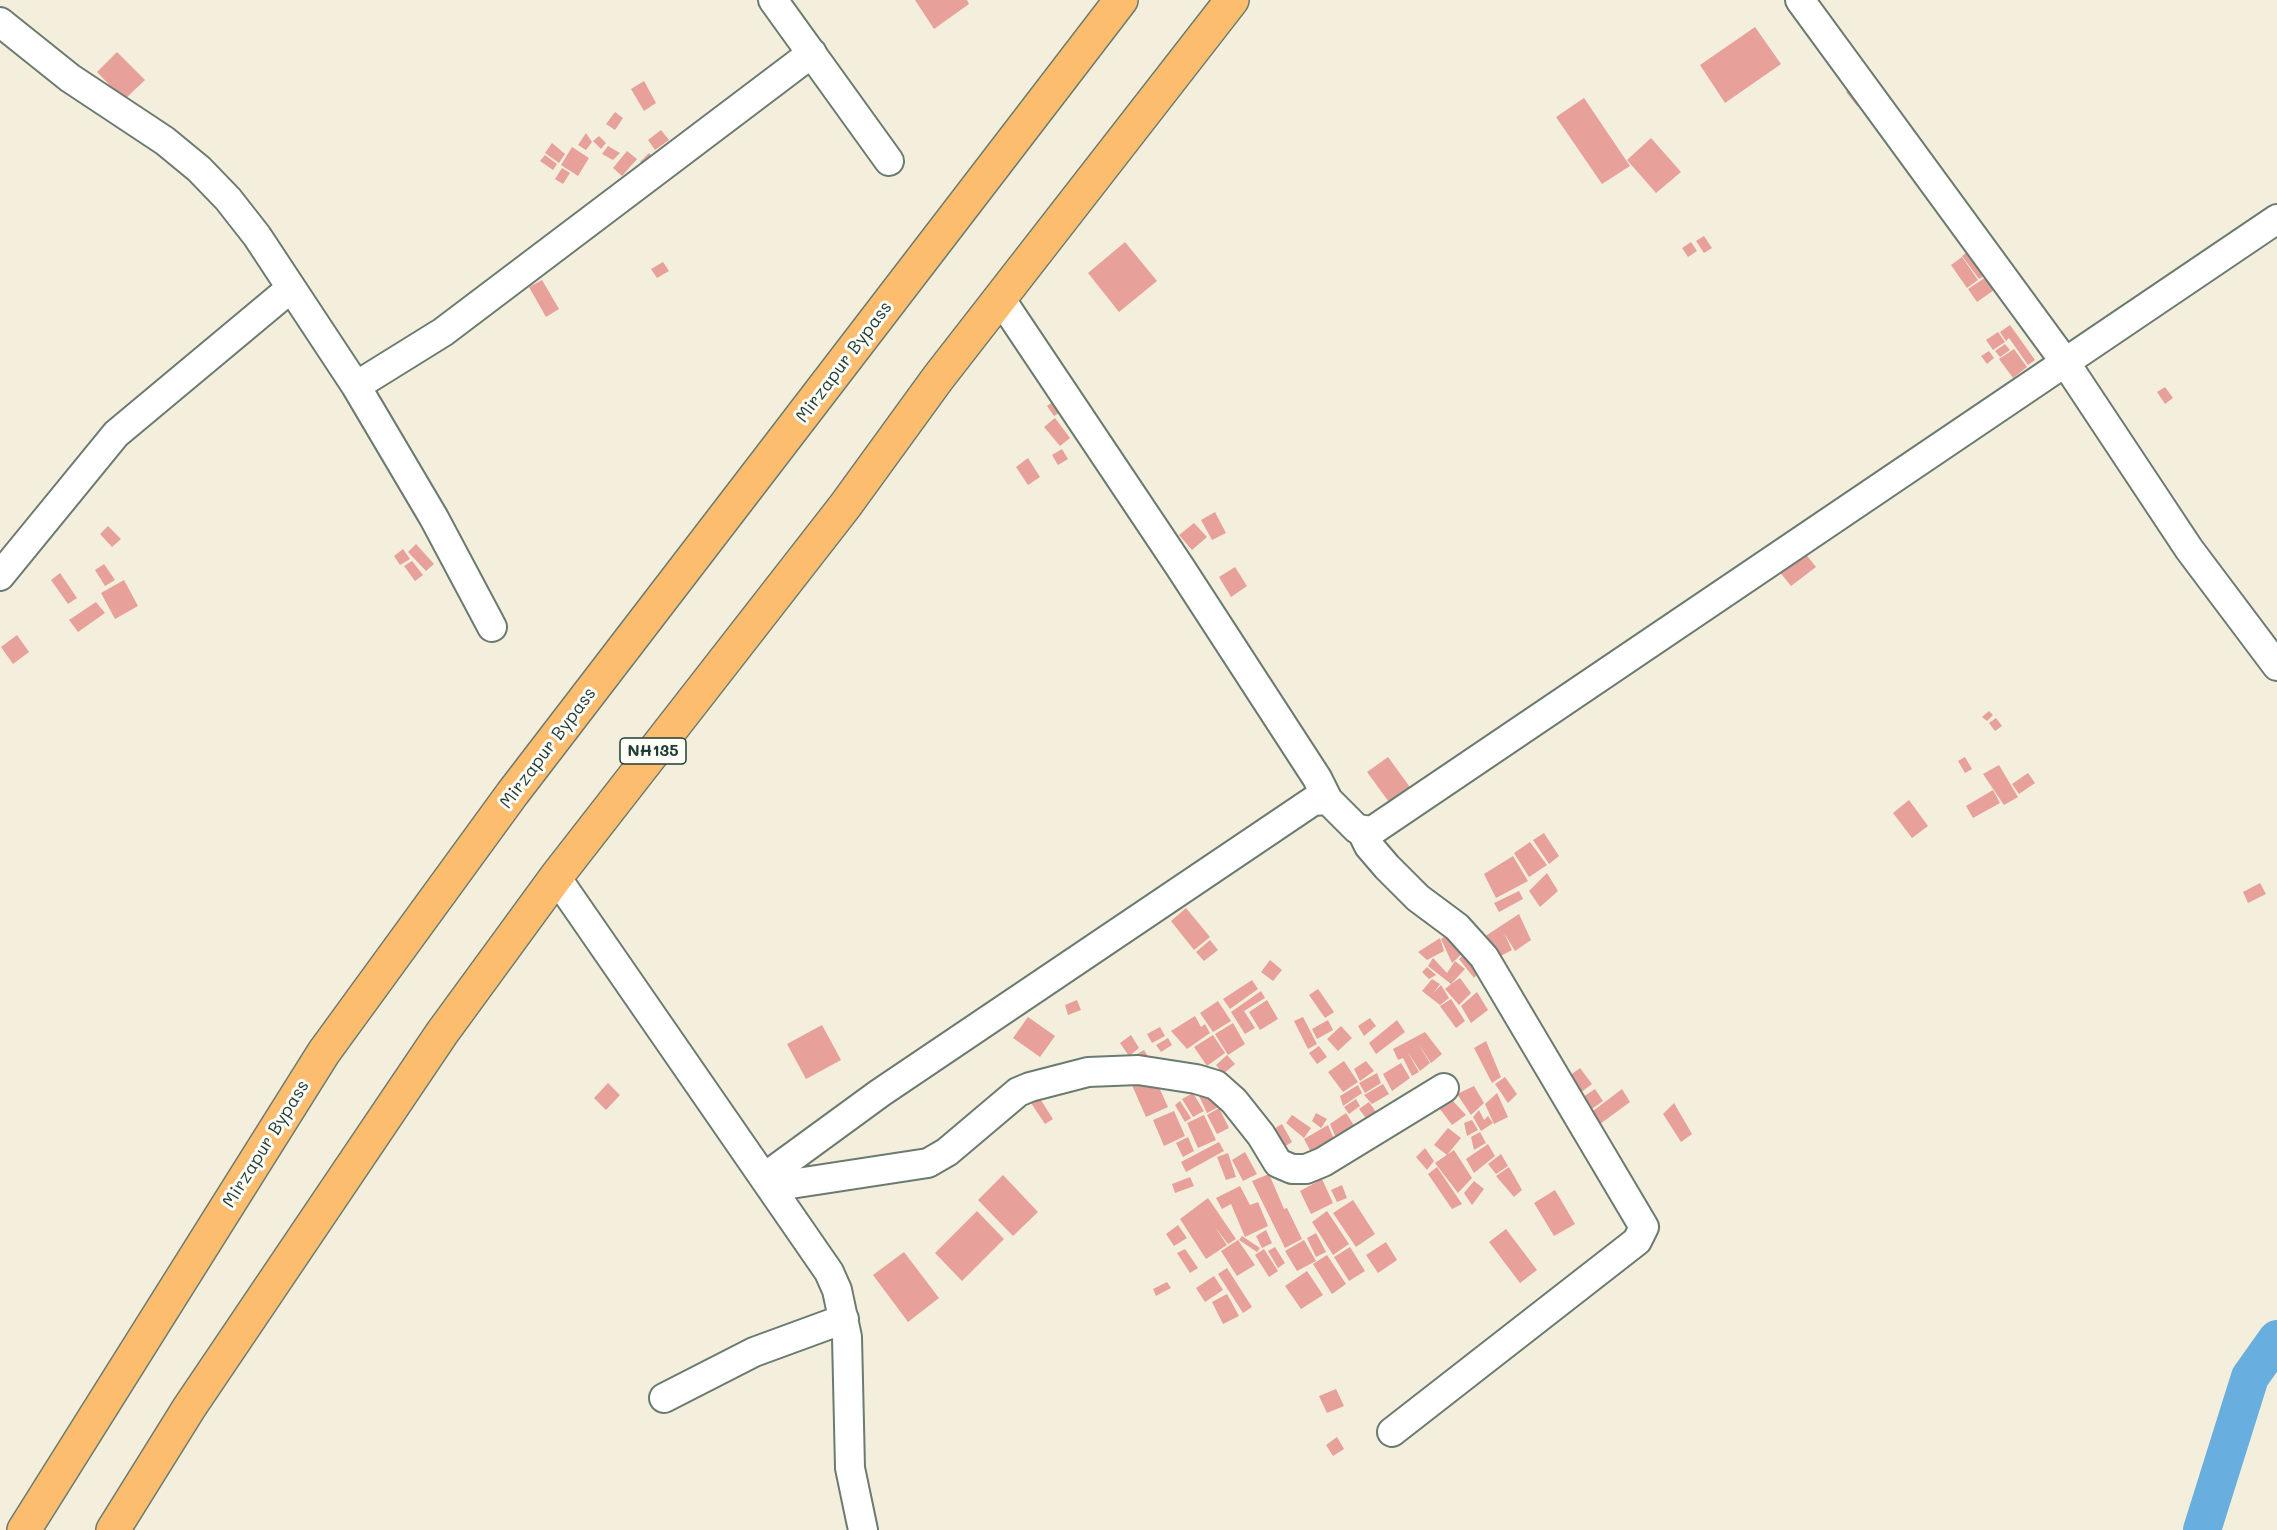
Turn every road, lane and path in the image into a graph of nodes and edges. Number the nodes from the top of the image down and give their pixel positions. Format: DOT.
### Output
graph roads {
  1 [pos="773,0"];
  2 [pos="1121,0"];
  3 [pos="1232,0"];
  4 [pos="1800,0"];
  5 [pos="0,22"];
  6 [pos="812,53"];
  7 [pos="889,161"];
  8 [pos="2277,219"];
  9 [pos="291,288"];
  10 [pos="1006,307"];
  11 [pos="2065,362"];
  12 [pos="356,386"];
  13 [pos="0,576"];
  14 [pos="492,627"];
  15 [pos="2277,666"];
  16 [pos="1328,800"];
  17 [pos="1362,832"];
  18 [pos="556,877"];
  19 [pos="1444,1089"];
  20 [pos="768,1182"];
  21 [pos="844,1319"];
  22 [pos="664,1398"];
  23 [pos="1392,1432"];
  24 [pos="24,1530"];
  25 [pos="113,1530"];
  26 [pos="863,1530"];
  1 -- 6 [label="street"];
  2 -- 24 [label="highway, Mirzapur Bypass"];
  3 -- 18 [label="highway, NH135"];
  4 -- 11 [label="street"];
  5 -- 9 [label="street"];
  6 -- 7 [label="street"];
  6 -- 12 [label="street"];
  8 -- 11 [label="street"];
  9 -- 12 [label="street"];
  9 -- 13 [label="street"];
  10 -- 16 [label="street"];
  11 -- 15 [label="street"];
  11 -- 17 [label="street"];
  12 -- 14 [label="street"];
  16 -- 17 [label="street"];
  16 -- 20 [label="street"];
  17 -- 23 [label="street"];
  18 -- 20 [label="street"];
  18 -- 25 [label="highway, NH135"];
  19 -- 20 [label="street"];
  20 -- 21 [label="street"];
  21 -- 22 [label="street"];
  21 -- 26 [label="street"];
}
